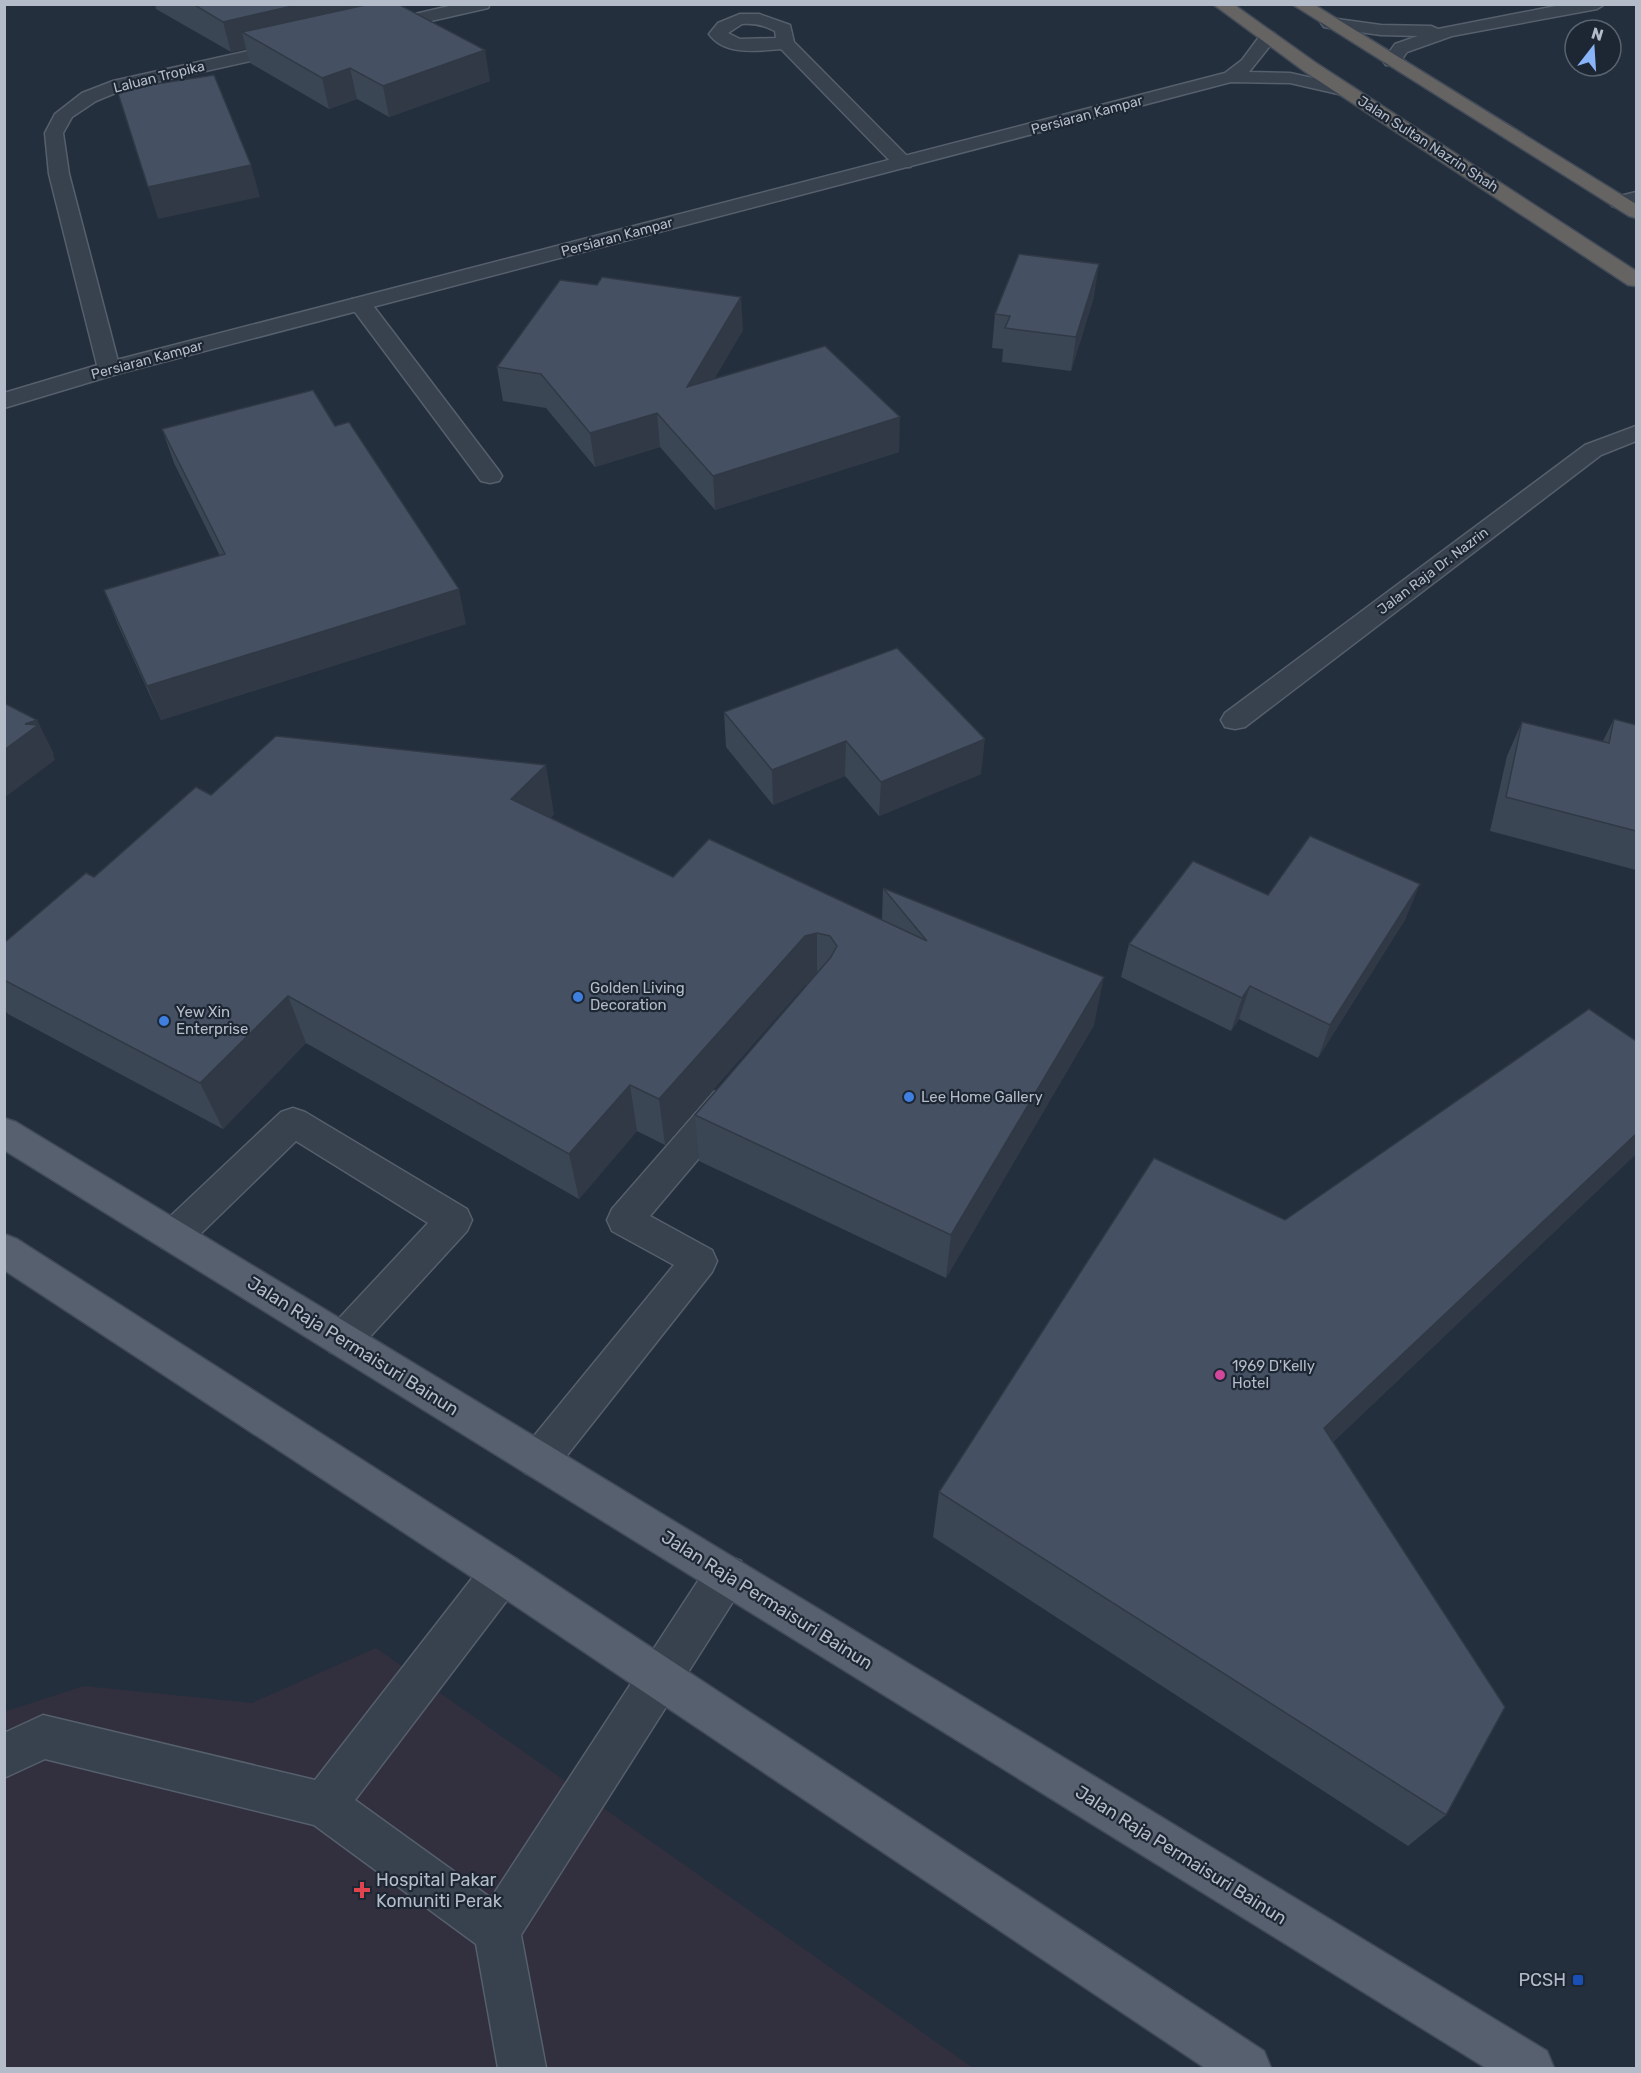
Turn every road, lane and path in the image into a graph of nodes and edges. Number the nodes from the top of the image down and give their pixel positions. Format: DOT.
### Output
graph roads {
  1 [pos="483,4"];
  2 [pos="1221,4"];
  3 [pos="1300,4"];
  4 [pos="1597,4"];
  5 [pos="1330,23"];
  6 [pos="358,32"];
  7 [pos="1448,32"];
  8 [pos="1268,37"];
  9 [pos="312,42"];
  10 [pos="785,43"];
  11 [pos="1392,61"];
  12 [pos="1231,77"];
  13 [pos="1347,91"];
  14 [pos="903,163"];
  15 [pos="1628,200"];
  16 [pos="1636,212"];
  17 [pos="1636,280"];
  18 [pos="360,304"];
  19 [pos="109,369"];
  20 [pos="4,400"];
  21 [pos="1636,433"];
  22 [pos="490,476"];
  23 [pos="1235,720"];
  24 [pos="749,1076"];
  25 [pos="4,1132"];
  26 [pos="174,1236"];
  27 [pos="4,1250"];
  28 [pos="343,1340"];
  29 [pos="539,1460"];
  30 [pos="502,1573"];
  31 [pos="726,1575"];
  32 [pos="659,1677"];
  33 [pos="4,1756"];
  34 [pos="324,1804"];
  35 [pos="497,1931"];
  36 [pos="522,2068"];
  37 [pos="1247,2068"];
  38 [pos="1530,2068"];
  1 -- 6 [label="street"];
  2 -- 8 [label="highway, Jalan Sultan Nazrin Shah"];
  3 -- 5 [label="highway"];
  4 -- 7 [label="street"];
  5 -- 7 [label="street"];
  5 -- 11 [label="highway"];
  7 -- 11 [label="street"];
  8 -- 12 [label="street, Persiaran Kampar"];
  8 -- 13 [label="highway, Jalan Sultan Nazrin Shah"];
  9 -- 19 [label="street, Laluan Tropika"];
  10 -- 10 [label="street"];
  10 -- 14 [label="street"];
  11 -- 15 [label="highway"];
  12 -- 13 [label="street, Persiaran Kampar"];
  12 -- 14 [label="street, Persiaran Kampar"];
  13 -- 17 [label="highway, Jalan Sultan Nazrin Shah"];
  14 -- 18 [label="street, Persiaran Kampar"];
  15 -- 16 [label="highway"];
  18 -- 19 [label="street, Persiaran Kampar"];
  18 -- 22 [label="street"];
  19 -- 20 [label="street, Persiaran Kampar"];
  21 -- 23 [label="street, Jalan Raja Dr. Nazrin"];
  24 -- 29 [label="street"];
  25 -- 26 [label="main road, Jalan Raja Permaisuri Bainun"];
  26 -- 28 [label="main road, Jalan Raja Permaisuri Bainun"];
  26 -- 28 [label="street"];
  27 -- 30 [label="main road"];
  28 -- 29 [label="main road, Jalan Raja Permaisuri Bainun"];
  29 -- 31 [label="main road, Jalan Raja Permaisuri Bainun"];
  30 -- 32 [label="main road"];
  30 -- 34 [label="street"];
  31 -- 32 [label="street"];
  31 -- 38 [label="main road, Jalan Raja Permaisuri Bainun"];
  32 -- 35 [label="street"];
  32 -- 37 [label="main road"];
  33 -- 34 [label="street"];
  34 -- 35 [label="street"];
  35 -- 36 [label="street"];
}
